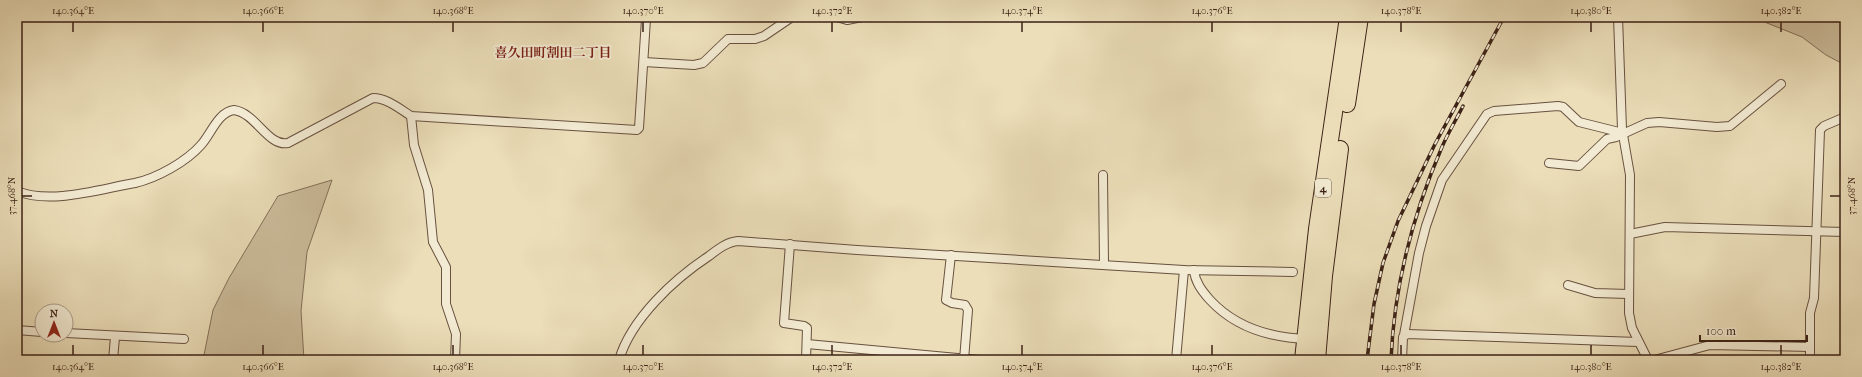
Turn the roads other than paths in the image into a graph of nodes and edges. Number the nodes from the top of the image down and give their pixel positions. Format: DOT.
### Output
graph roads {
  1 [pos="792,17"];
  2 [pos="837,17"];
  3 [pos="862,17"];
  4 [pos="1348,17"];
  5 [pos="1360,17"];
  6 [pos="1618,17"];
  7 [pos="646,19"];
  8 [pos="644,62"];
  9 [pos="1781,84"];
  10 [pos="411,116"];
  11 [pos="1845,117"];
  12 [pos="1623,133"];
  13 [pos="1549,163"];
  14 [pos="1103,175"];
  15 [pos="17,191"];
  16 [pos="1816,231"];
  17 [pos="1845,232"];
  18 [pos="1630,234"];
  19 [pos="790,244"];
  20 [pos="951,255"];
  21 [pos="1104,264"];
  22 [pos="1184,270"];
  23 [pos="1194,270"];
  24 [pos="1293,272"];
  25 [pos="1568,285"];
  26 [pos="1628,294"];
  27 [pos="17,330"];
  28 [pos="34,331"];
  29 [pos="74,334"];
  30 [pos="1404,334"];
  31 [pos="114,337"];
  32 [pos="184,339"];
  33 [pos="1312,339"];
  34 [pos="1638,342"];
  35 [pos="807,344"];
  36 [pos="1810,347"];
  37 [pos="964,359"];
  38 [pos="113,360"];
  39 [pos="455,360"];
  40 [pos="618,360"];
  41 [pos="806,360"];
  42 [pos="979,360"];
  43 [pos="1176,360"];
  44 [pos="1303,360"];
  45 [pos="1317,360"];
  46 [pos="1402,360"];
  47 [pos="1648,360"];
  48 [pos="1654,360"];
  49 [pos="1810,360"];
  1 -- 8 [label="street"];
  2 -- 3 [label="street"];
  4 -- 33 [label="highway, 4"];
  5 -- 33 [label="highway, 4"];
  6 -- 12 [label="street"];
  7 -- 8 [label="street"];
  8 -- 10 [label="street"];
  9 -- 12 [label="street"];
  10 -- 15 [label="street"];
  10 -- 39 [label="street"];
  11 -- 16 [label="street"];
  12 -- 13 [label="street"];
  12 -- 18 [label="street"];
  12 -- 30 [label="street"];
  14 -- 21 [label="street"];
  16 -- 17 [label="street"];
  16 -- 18 [label="street"];
  16 -- 36 [label="street"];
  18 -- 26 [label="street"];
  19 -- 20 [label="street"];
  19 -- 35 [label="street"];
  19 -- 40 [label="street"];
  20 -- 21 [label="street"];
  20 -- 37 [label="street"];
  21 -- 22 [label="street"];
  22 -- 23 [label="street"];
  22 -- 43 [label="street"];
  23 -- 24 [label="street"];
  23 -- 33 [label="street"];
  25 -- 26 [label="street"];
  26 -- 34 [label="street"];
  27 -- 28 [label="street"];
  29 -- 31 [label="street"];
  30 -- 34 [label="street"];
  30 -- 46 [label="street"];
  31 -- 32 [label="street"];
  31 -- 38 [label="street"];
  33 -- 44 [label="highway, 4"];
  33 -- 45 [label="highway, 4"];
  34 -- 47 [label="street"];
  35 -- 37 [label="street"];
  35 -- 41 [label="street"];
  36 -- 48 [label="street"];
  36 -- 49 [label="street"];
  37 -- 42 [label="street"];
}
